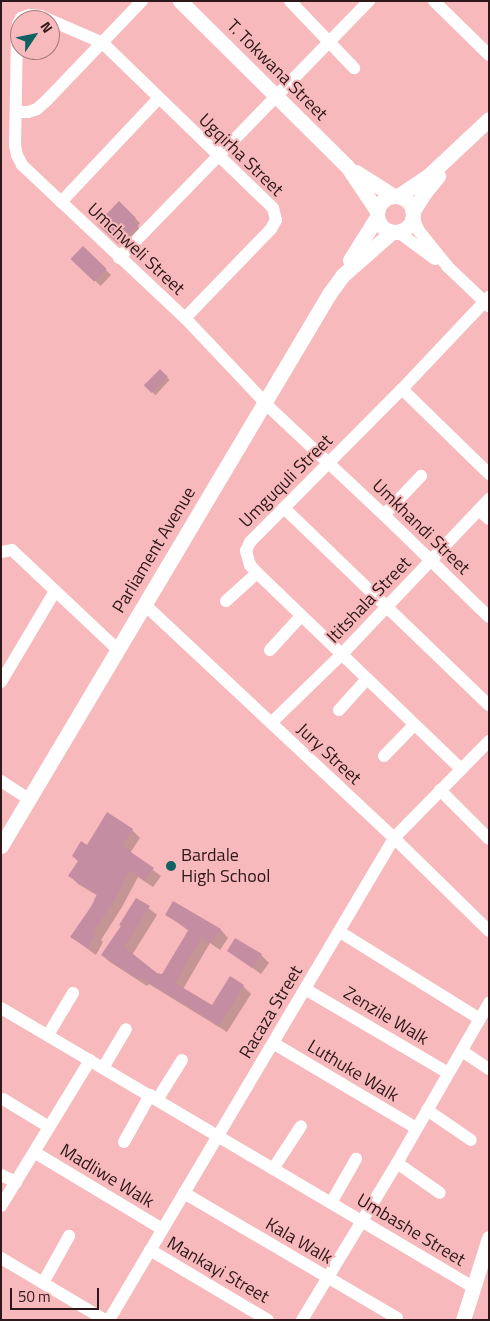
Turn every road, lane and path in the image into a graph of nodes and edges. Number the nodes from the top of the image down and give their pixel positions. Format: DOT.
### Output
graph roads {
  1 [pos="142,1"];
  2 [pos="180,1"];
  3 [pos="290,1"];
  4 [pos="369,1"];
  5 [pos="434,1"];
  6 [pos="330,42"];
  7 [pos="102,43"];
  8 [pos="489,55"];
  9 [pos="354,68"];
  10 [pos="276,94"];
  11 [pos="158,99"];
  12 [pos="17,112"];
  13 [pos="489,118"];
  14 [pos="460,147"];
  15 [pos="217,155"];
  16 [pos="347,166"];
  17 [pos="395,196"];
  18 [pos="61,202"];
  19 [pos="377,214"];
  20 [pos="413,214"];
  21 [pos="395,232"];
  22 [pos="118,258"];
  23 [pos="448,267"];
  24 [pos="343,275"];
  25 [pos="487,302"];
  26 [pos="184,318"];
  27 [pos="402,390"];
  28 [pos="264,401"];
  29 [pos="328,463"];
  30 [pos="489,474"];
  31 [pos="421,476"];
  32 [pos="489,499"];
  33 [pos="284,508"];
  34 [pos="479,510"];
  35 [pos="384,515"];
  36 [pos="489,519"];
  37 [pos="1,552"];
  38 [pos="430,560"];
  39 [pos="257,573"];
  40 [pos="55,591"];
  41 [pos="226,601"];
  42 [pos="144,604"];
  43 [pos="386,608"];
  44 [pos="301,616"];
  45 [pos="489,617"];
  46 [pos="117,649"];
  47 [pos="270,650"];
  48 [pos="341,655"];
  49 [pos="367,679"];
  50 [pos="1,682"];
  51 [pos="489,705"];
  52 [pos="339,710"];
  53 [pos="271,723"];
  54 [pos="414,725"];
  55 [pos="487,747"];
  56 [pos="384,756"];
  57 [pos="461,769"];
  58 [pos="1,782"];
  59 [pos="440,790"];
  60 [pos="29,799"];
  61 [pos="394,838"];
  62 [pos="489,839"];
  63 [pos="1,846"];
  64 [pos="489,931"];
  65 [pos="340,932"];
  66 [pos="305,989"];
  67 [pos="73,993"];
  68 [pos="489,1004"];
  69 [pos="2,1010"];
  70 [pos="480,1019"];
  71 [pos="126,1029"];
  72 [pos="48,1035"];
  73 [pos="273,1043"];
  74 [pos="462,1051"];
  75 [pos="90,1060"];
  76 [pos="182,1060"];
  77 [pos="102,1068"];
  78 [pos="489,1069"];
  79 [pos="448,1073"];
  80 [pos="154,1098"];
  81 [pos="3,1099"];
  82 [pos="427,1110"];
  83 [pos="301,1126"];
  84 [pos="49,1127"];
  85 [pos="416,1128"];
  86 [pos="217,1136"];
  87 [pos="471,1140"];
  88 [pos="124,1142"];
  89 [pos="34,1152"];
  90 [pos="356,1159"];
  91 [pos="397,1164"];
  92 [pos="273,1169"];
  93 [pos="1,1174"];
  94 [pos="16,1182"];
  95 [pos="184,1193"];
  96 [pos="440,1193"];
  97 [pos="331,1203"];
  98 [pos="1,1206"];
  99 [pos="361,1221"];
  100 [pos="162,1229"];
  101 [pos="69,1236"];
  102 [pos="489,1238"];
  103 [pos="150,1250"];
  104 [pos="1,1258"];
  105 [pos="327,1278"];
  106 [pos="43,1283"];
  107 [pos="473,1288"];
  108 [pos="397,1318"];
  109 [pos="107,1320"];
  110 [pos="268,1320"];
  111 [pos="302,1320"];
  112 [pos="463,1320"];
  1 -- 7 [label="street"];
  2 -- 10 [label="street, T. Tokwana Street"];
  3 -- 6 [label="street"];
  4 -- 6 [label="street"];
  5 -- 8 [label="street"];
  6 -- 9 [label="street"];
  6 -- 10 [label="street"];
  7 -- 11 [label="street, Ugqirha Street"];
  7 -- 12 [label="street"];
  7 -- 12 [label="street, Umchweli Street"];
  10 -- 15 [label="street"];
  10 -- 16 [label="street, T. Tokwana Street"];
  11 -- 15 [label="street, Ugqirha Street"];
  11 -- 18 [label="street"];
  12 -- 18 [label="street, Umchweli Street"];
  13 -- 14 [label="street"];
  14 -- 17 [label="street"];
  14 -- 20 [label="street"];
  15 -- 22 [label="street"];
  15 -- 26 [label="street, Ugqirha Street"];
  16 -- 17 [label="street, T. Tokwana Street"];
  16 -- 19 [label="street, T. Tokwana Street"];
  17 -- 19 [label="street"];
  17 -- 20 [label="street"];
  18 -- 22 [label="street, Umchweli Street"];
  19 -- 21 [label="street"];
  19 -- 24 [label="street, Parliament Avenue"];
  20 -- 21 [label="street"];
  20 -- 23 [label="street"];
  21 -- 23 [label="street"];
  21 -- 24 [label="street, Parliament Avenue"];
  22 -- 26 [label="street, Umchweli Street"];
  23 -- 25 [label="street"];
  24 -- 28 [label="street, Parliament Avenue"];
  25 -- 27 [label="street, Umguquli Street"];
  26 -- 28 [label="street, Umchweli Street"];
  27 -- 29 [label="street, Umguquli Street"];
  27 -- 30 [label="street"];
  28 -- 29 [label="street, Umchweli Street"];
  28 -- 42 [label="street, Parliament Avenue"];
  29 -- 33 [label="street, Umguquli Street"];
  29 -- 35 [label="street, Umkhandi Street"];
  31 -- 35 [label="street"];
  32 -- 34 [label="street, Ititshala Street"];
  33 -- 39 [label="street, Umguquli Street"];
  33 -- 43 [label="street"];
  34 -- 36 [label="street"];
  34 -- 38 [label="street, Ititshala Street"];
  35 -- 38 [label="street, Umkhandi Street"];
  37 -- 40 [label="street"];
  38 -- 43 [label="street, Ititshala Street"];
  38 -- 45 [label="street, Umkhandi Street"];
  39 -- 41 [label="street"];
  39 -- 44 [label="street, Umguquli Street"];
  40 -- 46 [label="street"];
  40 -- 50 [label="street"];
  42 -- 46 [label="street, Parliament Avenue"];
  42 -- 53 [label="street, Jury Street"];
  43 -- 48 [label="street, Ititshala Street"];
  43 -- 51 [label="street"];
  44 -- 47 [label="street"];
  44 -- 48 [label="street, Umguquli Street"];
  46 -- 60 [label="street, Parliament Avenue"];
  48 -- 49 [label="street, Umguquli Street"];
  48 -- 53 [label="street, Ititshala Street"];
  49 -- 52 [label="street"];
  49 -- 54 [label="street, Umguquli Street"];
  53 -- 61 [label="street, Jury Street"];
  54 -- 56 [label="street"];
  54 -- 57 [label="street, Umguquli Street"];
  55 -- 57 [label="street, Racaza Street"];
  57 -- 59 [label="street, Racaza Street"];
  58 -- 60 [label="street"];
  59 -- 61 [label="street, Racaza Street"];
  59 -- 62 [label="street"];
  60 -- 63 [label="street, Parliament Avenue"];
  61 -- 64 [label="street, Jury Street"];
  61 -- 65 [label="street, Racaza Street"];
  65 -- 66 [label="street, Racaza Street"];
  65 -- 70 [label="street"];
  66 -- 73 [label="street, Racaza Street"];
  66 -- 79 [label="street, Zenzile Walk"];
  67 -- 72 [label="street"];
  68 -- 70 [label="street"];
  69 -- 72 [label="street, Umbashe Street"];
  70 -- 74 [label="street"];
  71 -- 77 [label="street"];
  72 -- 75 [label="street, Umbashe Street"];
  73 -- 85 [label="street, Luthuke Walk"];
  73 -- 86 [label="street, Racaza Street"];
  74 -- 78 [label="street"];
  74 -- 79 [label="street"];
  75 -- 77 [label="street, Umbashe Street"];
  75 -- 84 [label="street"];
  76 -- 80 [label="street"];
  77 -- 80 [label="street, Umbashe Street"];
  79 -- 82 [label="street"];
  80 -- 86 [label="street, Umbashe Street"];
  80 -- 88 [label="street"];
  81 -- 84 [label="street"];
  82 -- 85 [label="street"];
  82 -- 87 [label="street"];
  83 -- 92 [label="street"];
  84 -- 89 [label="street"];
  85 -- 91 [label="street"];
  86 -- 92 [label="street, Umbashe Street"];
  86 -- 95 [label="street, Racaza Street"];
  89 -- 94 [label="street"];
  89 -- 100 [label="street, Madliwe Walk"];
  90 -- 97 [label="street, Umbashe Street"];
  91 -- 96 [label="street"];
  91 -- 99 [label="street"];
  92 -- 97 [label="street, Umbashe Street"];
  93 -- 94 [label="street"];
  94 -- 98 [label="street"];
  95 -- 100 [label="street, Racaza Street"];
  95 -- 105 [label="street, Kala Walk"];
  97 -- 99 [label="street, Umbashe Street"];
  99 -- 105 [label="street"];
  99 -- 107 [label="street, Umbashe Street"];
  100 -- 103 [label="street, Racaza Street"];
  101 -- 106 [label="street"];
  102 -- 107 [label="street"];
  103 -- 109 [label="street, Racaza Street"];
  103 -- 110 [label="street, Mankayi Street"];
  104 -- 106 [label="street"];
  105 -- 108 [label="street, Kala Walk"];
  105 -- 111 [label="street"];
  106 -- 109 [label="street"];
  107 -- 112 [label="street"];
}
